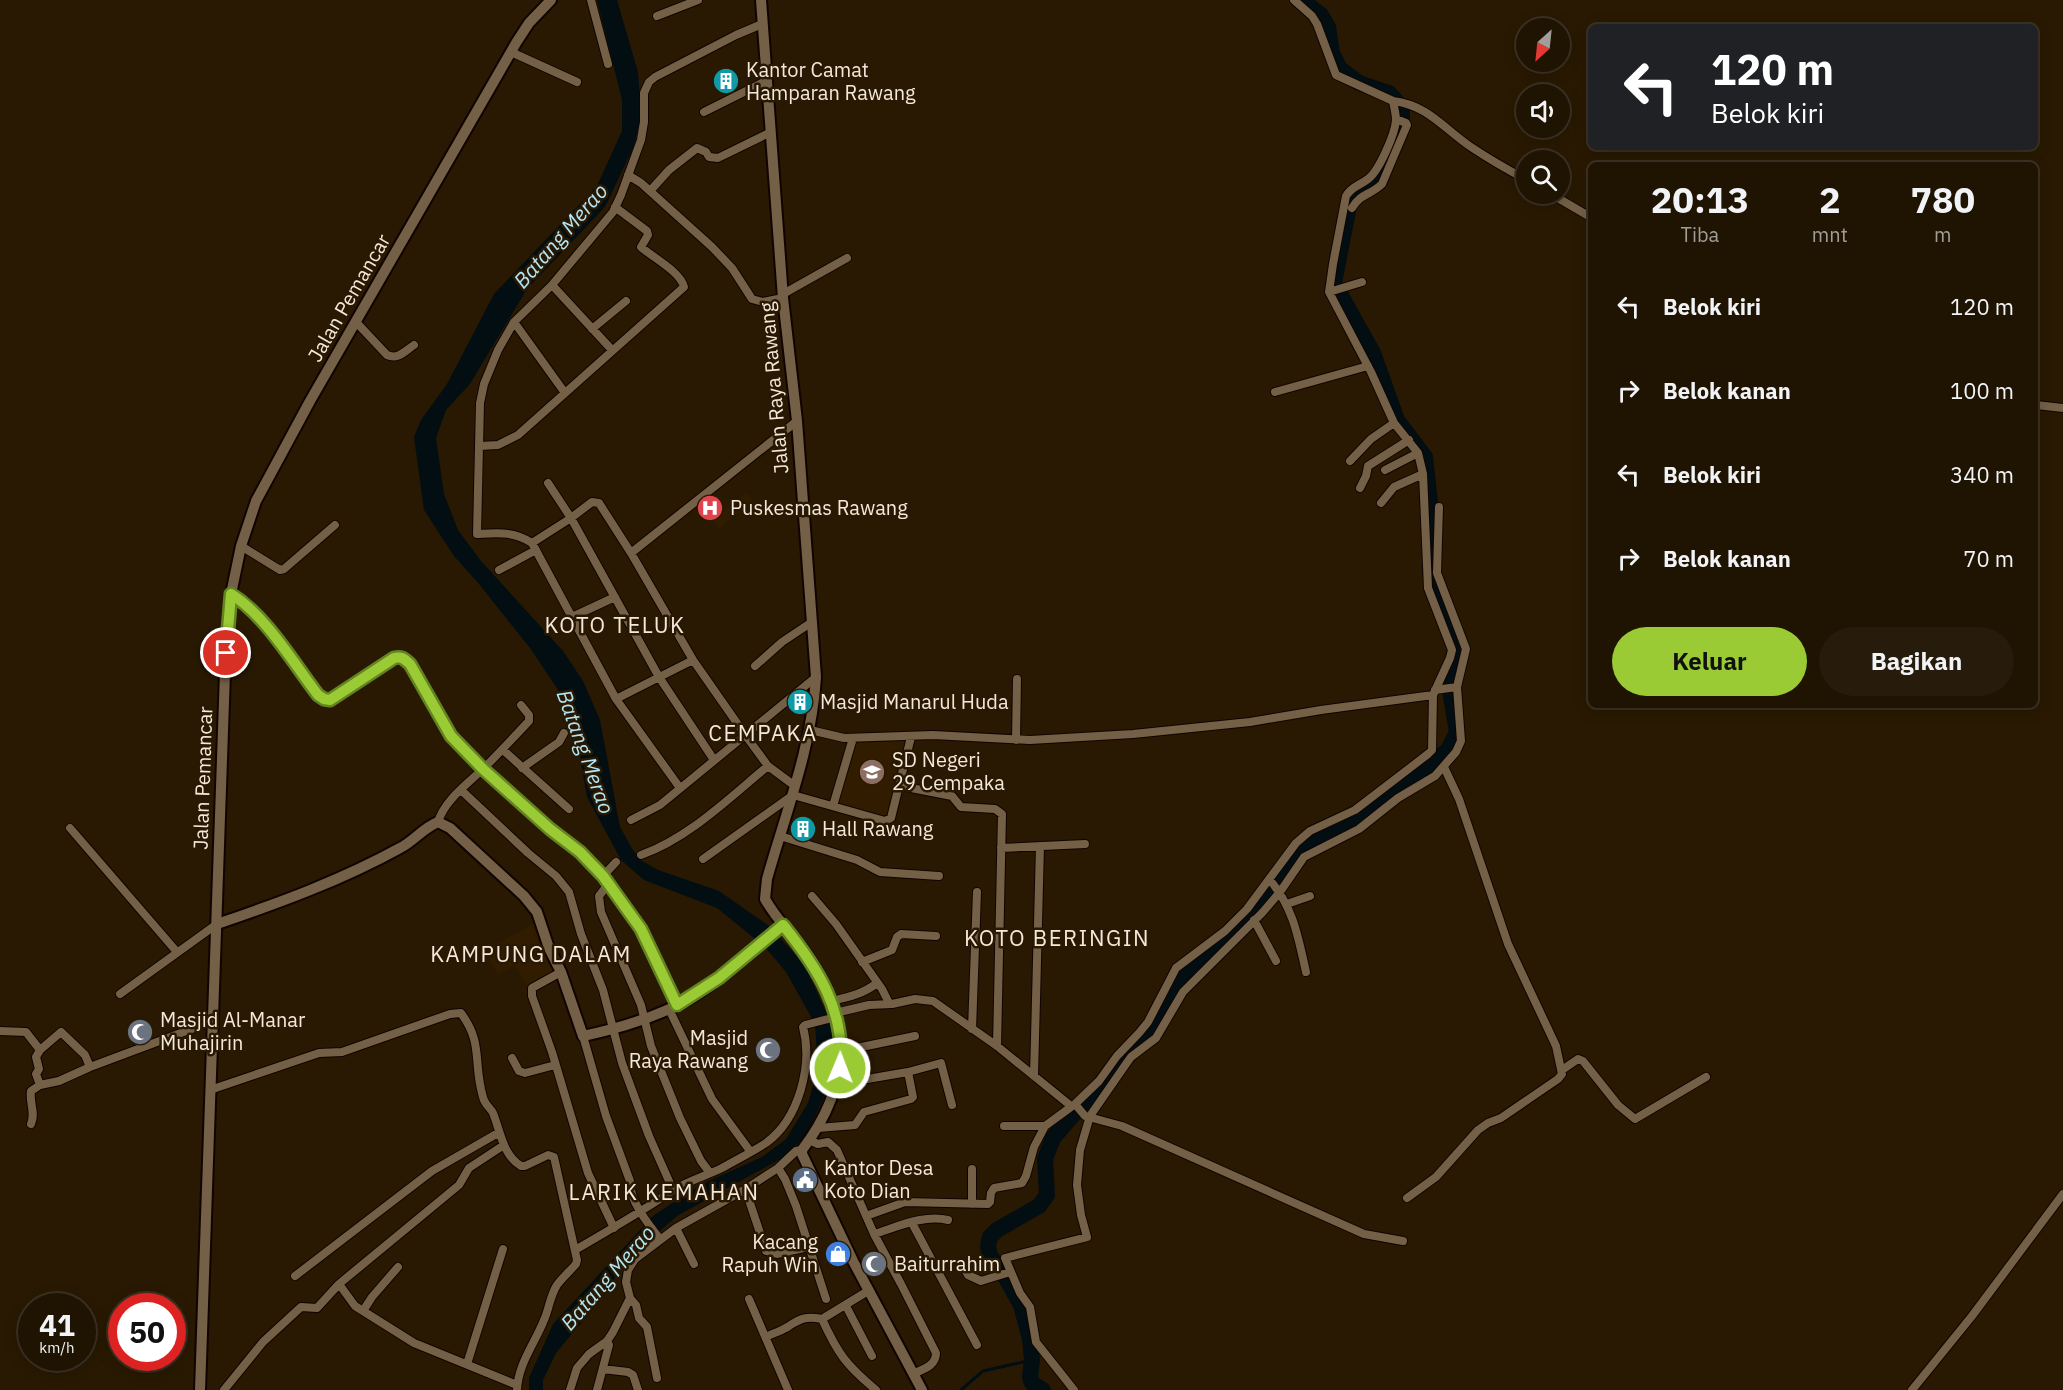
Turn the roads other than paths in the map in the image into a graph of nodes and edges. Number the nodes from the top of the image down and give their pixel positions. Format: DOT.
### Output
graph roads {
  1 [pos="551,0"];
  2 [pos="591,0"];
  3 [pos="698,0"];
  4 [pos="761,0"];
  5 [pos="1294,0"];
  6 [pos="657,16"];
  7 [pos="762,24"];
  8 [pos="512,52"];
  9 [pos="608,64"];
  10 [pos="768,80"];
  11 [pos="577,82"];
  12 [pos="1393,101"];
  13 [pos="704,112"];
  14 [pos="1400,120"];
  15 [pos="771,132"];
  16 [pos="1516,174"];
  17 [pos="628,175"];
  18 [pos="650,191"];
  19 [pos="1568,204"];
  20 [pos="615,207"];
  21 [pos="1352,208"];
  22 [pos="1588,216"];
  23 [pos="847,258"];
  24 [pos="1362,282"];
  25 [pos="552,285"];
  26 [pos="1334,291"];
  27 [pos="783,296"];
  28 [pos="626,301"];
  29 [pos="356,322"];
  30 [pos="514,322"];
  31 [pos="592,329"];
  32 [pos="414,345"];
  33 [pos="612,350"];
  34 [pos="1368,366"];
  35 [pos="1275,392"];
  36 [pos="565,393"];
  37 [pos="2038,405"];
  38 [pos="2063,408"];
  39 [pos="797,421"];
  40 [pos="1394,423"];
  41 [pos="1409,440"];
  42 [pos="480,446"];
  43 [pos="1418,453"];
  44 [pos="1350,461"];
  45 [pos="1385,470"];
  46 [pos="1423,474"];
  47 [pos="548,483"];
  48 [pos="1360,488"];
  49 [pos="1381,504"];
  50 [pos="1439,507"];
  51 [pos="571,518"];
  52 [pos="335,525"];
  53 [pos="241,546"];
  54 [pos="534,547"];
  55 [pos="631,553"];
  56 [pos="499,570"];
  57 [pos="231,594"];
  58 [pos="615,597"];
  59 [pos="572,617"];
  60 [pos="812,622"];
  61 [pos="693,660"];
  62 [pos="755,666"];
  63 [pos="816,676"];
  64 [pos="659,677"];
  65 [pos="1017,679"];
  66 [pos="1456,687"];
  67 [pos="1436,692"];
  68 [pos="616,699"];
  69 [pos="521,705"];
  70 [pos="810,730"];
  71 [pos="564,733"];
  72 [pos="746,736"];
  73 [pos="911,737"];
  74 [pos="853,738"];
  75 [pos="1016,740"];
  76 [pos="502,750"];
  77 [pos="714,760"];
  78 [pos="768,766"];
  79 [pos="1444,767"];
  80 [pos="522,768"];
  81 [pos="483,769"];
  82 [pos="901,786"];
  83 [pos="680,788"];
  84 [pos="461,790"];
  85 [pos="794,790"];
  86 [pos="833,806"];
  87 [pos="569,809"];
  88 [pos="631,820"];
  89 [pos="438,822"];
  90 [pos="70,828"];
  91 [pos="780,836"];
  92 [pos="1085,844"];
  93 [pos="1040,846"];
  94 [pos="1001,848"];
  95 [pos="641,855"];
  96 [pos="703,859"];
  97 [pos="616,862"];
  98 [pos="939,876"];
  99 [pos="606,879"];
  100 [pos="1271,881"];
  101 [pos="1280,891"];
  102 [pos="977,892"];
  103 [pos="812,896"];
  104 [pos="1310,896"];
  105 [pos="1287,904"];
  106 [pos="1254,920"];
  107 [pos="217,924"];
  108 [pos="781,927"];
  109 [pos="936,936"];
  110 [pos="177,952"];
  111 [pos="1276,961"];
  112 [pos="862,962"];
  113 [pos="561,972"];
  114 [pos="1306,972"];
  115 [pos="877,983"];
  116 [pos="120,994"];
  117 [pos="889,1003"];
  118 [pos="673,1007"];
  119 [pos="833,1012"];
  120 [pos="643,1019"];
  121 [pos="213,1021"];
  122 [pos="1149,1023"];
  123 [pos="972,1029"];
  124 [pos="613,1030"];
  125 [pos="1160,1030"];
  126 [pos="0,1031"];
  127 [pos="583,1036"];
  128 [pos="915,1036"];
  129 [pos="997,1046"];
  130 [pos="40,1050"];
  131 [pos="842,1051"];
  132 [pos="512,1058"];
  133 [pos="555,1065"];
  134 [pos="90,1067"];
  135 [pos="1562,1070"];
  136 [pos="908,1072"];
  137 [pos="1034,1076"];
  138 [pos="1706,1077"];
  139 [pos="838,1084"];
  140 [pos="40,1085"];
  141 [pos="210,1090"];
  142 [pos="952,1105"];
  143 [pos="1075,1105"];
  144 [pos="1088,1116"];
  145 [pos="31,1124"];
  146 [pos="1004,1126"];
  147 [pos="1045,1126"];
  148 [pos="818,1128"];
  149 [pos="498,1133"];
  150 [pos="809,1140"];
  151 [pos="504,1145"];
  152 [pos="802,1150"];
  153 [pos="750,1151"];
  154 [pos="778,1168"];
  155 [pos="972,1169"];
  156 [pos="710,1173"];
  157 [pos="673,1190"];
  158 [pos="744,1190"];
  159 [pos="2063,1194"];
  160 [pos="1407,1198"];
  161 [pos="972,1204"];
  162 [pos="641,1211"];
  163 [pos="866,1216"];
  164 [pos="948,1220"];
  165 [pos="912,1223"];
  166 [pos="614,1228"];
  167 [pos="676,1228"];
  168 [pos="874,1234"];
  169 [pos="659,1238"];
  170 [pos="1403,1241"];
  171 [pos="808,1247"];
  172 [pos="503,1249"];
  173 [pos="575,1250"];
  174 [pos="694,1264"];
  175 [pos="963,1266"];
  176 [pos="399,1267"];
  177 [pos="1006,1274"];
  178 [pos="295,1276"];
  179 [pos="339,1284"];
  180 [pos="868,1291"];
  181 [pos="630,1298"];
  182 [pos="748,1299"];
  183 [pos="826,1299"];
  184 [pos="846,1306"];
  185 [pos="363,1311"];
  186 [pos="822,1319"];
  187 [pos="766,1336"];
  188 [pos="608,1341"];
  189 [pos="977,1345"];
  190 [pos="872,1356"];
  191 [pos="467,1364"];
  192 [pos="603,1369"];
  193 [pos="913,1374"];
  194 [pos="657,1378"];
  195 [pos="517,1388"];
  196 [pos="918,1389"];
  197 [pos="200,1390"];
  198 [pos="224,1390"];
  199 [pos="570,1390"];
  200 [pos="597,1390"];
  201 [pos="638,1390"];
  202 [pos="788,1390"];
  203 [pos="876,1390"];
  204 [pos="1074,1390"];
  205 [pos="1912,1390"];
  1 -- 8 [label="main road, Jalan Pemancar"];
  2 -- 9 [label="street"];
  3 -- 6 [label="street"];
  4 -- 7 [label="main road, Jalan Raya Rawang"];
  5 -- 12 [label="street"];
  7 -- 10 [label="main road, Jalan Raya Rawang"];
  7 -- 17 [label="street"];
  8 -- 11 [label="street"];
  8 -- 29 [label="main road, Jalan Pemancar"];
  10 -- 13 [label="street"];
  10 -- 15 [label="main road, Jalan Raya Rawang"];
  12 -- 14 [label="street"];
  12 -- 16 [label="street"];
  14 -- 21 [label="street"];
  14 -- 26 [label="street"];
  15 -- 18 [label="street"];
  15 -- 27 [label="main road, Jalan Raya Rawang"];
  17 -- 18 [label="street"];
  17 -- 20 [label="street"];
  18 -- 27 [label="street"];
  19 -- 22 [label="street"];
  20 -- 25 [label="street"];
  20 -- 33 [label="street"];
  23 -- 27 [label="street"];
  24 -- 26 [label="street"];
  25 -- 30 [label="street"];
  25 -- 31 [label="street"];
  26 -- 34 [label="street"];
  27 -- 39 [label="main road, Jalan Raya Rawang"];
  28 -- 31 [label="street"];
  29 -- 32 [label="street"];
  29 -- 53 [label="main road, Jalan Pemancar"];
  30 -- 36 [label="street"];
  30 -- 42 [label="street"];
  31 -- 33 [label="street"];
  33 -- 36 [label="street"];
  34 -- 35 [label="street"];
  34 -- 40 [label="street"];
  36 -- 42 [label="street"];
  37 -- 38 [label="street"];
  39 -- 55 [label="street"];
  39 -- 60 [label="main road, Jalan Raya Rawang"];
  40 -- 41 [label="street"];
  40 -- 44 [label="street"];
  41 -- 43 [label="street"];
  41 -- 48 [label="street"];
  42 -- 54 [label="street"];
  43 -- 45 [label="street"];
  43 -- 46 [label="street"];
  46 -- 49 [label="street"];
  46 -- 67 [label="street"];
  47 -- 51 [label="street"];
  50 -- 66 [label="street"];
  51 -- 54 [label="street"];
  51 -- 55 [label="street"];
  51 -- 58 [label="street"];
  52 -- 53 [label="street"];
  53 -- 57 [label="main road, Jalan Pemancar"];
  54 -- 56 [label="street"];
  54 -- 59 [label="street"];
  55 -- 61 [label="street"];
  57 -- 81 [label="street"];
  57 -- 107 [label="main road, Jalan Pemancar"];
  58 -- 59 [label="street"];
  58 -- 64 [label="street"];
  59 -- 68 [label="street"];
  60 -- 62 [label="street"];
  60 -- 63 [label="main road, Jalan Raya Rawang"];
  61 -- 64 [label="street"];
  61 -- 72 [label="street"];
  63 -- 70 [label="main road, Jalan Raya Rawang"];
  63 -- 72 [label="street"];
  64 -- 68 [label="street"];
  64 -- 77 [label="street"];
  65 -- 75 [label="street"];
  66 -- 67 [label="street"];
  66 -- 79 [label="street"];
  67 -- 75 [label="street"];
  67 -- 100 [label="street"];
  68 -- 83 [label="street"];
  69 -- 76 [label="street"];
  70 -- 74 [label="street"];
  70 -- 85 [label="main road, Jalan Raya Rawang"];
  71 -- 80 [label="street"];
  72 -- 77 [label="street"];
  72 -- 78 [label="street"];
  73 -- 74 [label="street"];
  73 -- 75 [label="street"];
  73 -- 82 [label="street"];
  74 -- 86 [label="street"];
  76 -- 80 [label="street"];
  76 -- 81 [label="street"];
  77 -- 83 [label="street"];
  78 -- 85 [label="street"];
  78 -- 95 [label="street"];
  79 -- 101 [label="street"];
  79 -- 135 [label="street"];
  80 -- 87 [label="street"];
  81 -- 84 [label="street"];
  81 -- 99 [label="street"];
  82 -- 86 [label="street"];
  82 -- 94 [label="street"];
  83 -- 88 [label="street"];
  84 -- 89 [label="street"];
  84 -- 124 [label="street"];
  85 -- 86 [label="street"];
  85 -- 91 [label="main road, Jalan Raya Rawang"];
  85 -- 96 [label="street"];
  89 -- 107 [label="main road"];
  89 -- 113 [label="main road"];
  90 -- 110 [label="street"];
  91 -- 98 [label="street"];
  91 -- 108 [label="main road, Jalan Raya Rawang"];
  92 -- 93 [label="street"];
  93 -- 94 [label="street"];
  93 -- 137 [label="street"];
  94 -- 129 [label="street"];
  97 -- 99 [label="street"];
  99 -- 118 [label="street"];
  99 -- 120 [label="street"];
  100 -- 101 [label="street"];
  100 -- 122 [label="street"];
  101 -- 105 [label="street"];
  101 -- 106 [label="street"];
  102 -- 123 [label="street"];
  103 -- 112 [label="street"];
  104 -- 105 [label="street"];
  105 -- 114 [label="street"];
  106 -- 111 [label="street"];
  106 -- 125 [label="street"];
  107 -- 110 [label="street"];
  107 -- 121 [label="main road, Jalan Pemancar"];
  108 -- 118 [label="main road"];
  108 -- 119 [label="main road, Jalan Raya Rawang"];
  109 -- 112 [label="street"];
  110 -- 116 [label="street"];
  112 -- 115 [label="street"];
  113 -- 127 [label="main road"];
  113 -- 133 [label="street"];
  115 -- 117 [label="street"];
  115 -- 119 [label="street"];
  117 -- 119 [label="street"];
  117 -- 123 [label="street"];
  118 -- 120 [label="main road"];
  118 -- 153 [label="street"];
  119 -- 131 [label="main road, Jalan Raya Rawang"];
  119 -- 153 [label="street"];
  120 -- 124 [label="main road"];
  120 -- 156 [label="street"];
  121 -- 134 [label="street"];
  121 -- 141 [label="main road, Jalan Pemancar"];
  122 -- 125 [label="street"];
  122 -- 143 [label="street"];
  123 -- 129 [label="street"];
  124 -- 127 [label="main road"];
  124 -- 157 [label="street"];
  125 -- 144 [label="street"];
  126 -- 130 [label="street"];
  127 -- 162 [label="street"];
  128 -- 131 [label="street"];
  129 -- 137 [label="street"];
  130 -- 134 [label="street"];
  130 -- 140 [label="street"];
  131 -- 139 [label="main road, Jalan Raya Rawang"];
  132 -- 133 [label="street"];
  133 -- 166 [label="street"];
  134 -- 140 [label="street"];
  135 -- 138 [label="street"];
  135 -- 160 [label="street"];
  136 -- 139 [label="street"];
  136 -- 142 [label="street"];
  136 -- 148 [label="street"];
  137 -- 143 [label="street"];
  139 -- 148 [label="main road, Jalan Raya Rawang"];
  140 -- 145 [label="street"];
  141 -- 149 [label="street"];
  141 -- 197 [label="main road, Jalan Pemancar"];
  143 -- 144 [label="street"];
  143 -- 147 [label="street"];
  144 -- 170 [label="street"];
  144 -- 177 [label="street"];
  146 -- 147 [label="street"];
  147 -- 161 [label="street"];
  148 -- 150 [label="main road, Jalan Raya Rawang"];
  149 -- 151 [label="street"];
  149 -- 178 [label="street"];
  150 -- 152 [label="main road, Jalan Raya Rawang"];
  150 -- 163 [label="street"];
  151 -- 173 [label="street"];
  151 -- 179 [label="street"];
  152 -- 154 [label="street"];
  152 -- 180 [label="main road"];
  153 -- 156 [label="street"];
  154 -- 158 [label="street"];
  154 -- 171 [label="street"];
  155 -- 161 [label="street"];
  156 -- 157 [label="street"];
  157 -- 162 [label="street"];
  158 -- 167 [label="street"];
  158 -- 171 [label="street"];
  159 -- 205 [label="street"];
  161 -- 163 [label="street"];
  162 -- 166 [label="street"];
  162 -- 169 [label="street"];
  163 -- 168 [label="street"];
  164 -- 165 [label="street"];
  165 -- 168 [label="street"];
  165 -- 189 [label="street"];
  166 -- 173 [label="street"];
  167 -- 169 [label="street"];
  167 -- 174 [label="street"];
  168 -- 193 [label="street"];
  169 -- 181 [label="street"];
  171 -- 183 [label="street"];
  172 -- 191 [label="street"];
  173 -- 195 [label="street"];
  175 -- 177 [label="street"];
  176 -- 185 [label="street"];
  177 -- 204 [label="street"];
  179 -- 185 [label="street"];
  179 -- 198 [label="street"];
  180 -- 184 [label="street"];
  180 -- 193 [label="main road"];
  181 -- 188 [label="street"];
  181 -- 194 [label="street"];
  182 -- 187 [label="street"];
  184 -- 186 [label="street"];
  184 -- 190 [label="street"];
  185 -- 191 [label="street"];
  186 -- 187 [label="street"];
  186 -- 203 [label="street"];
  187 -- 202 [label="street"];
  188 -- 192 [label="street"];
  188 -- 199 [label="street"];
  191 -- 195 [label="street"];
  192 -- 200 [label="street"];
  192 -- 201 [label="street"];
  193 -- 196 [label="main road"];
}
